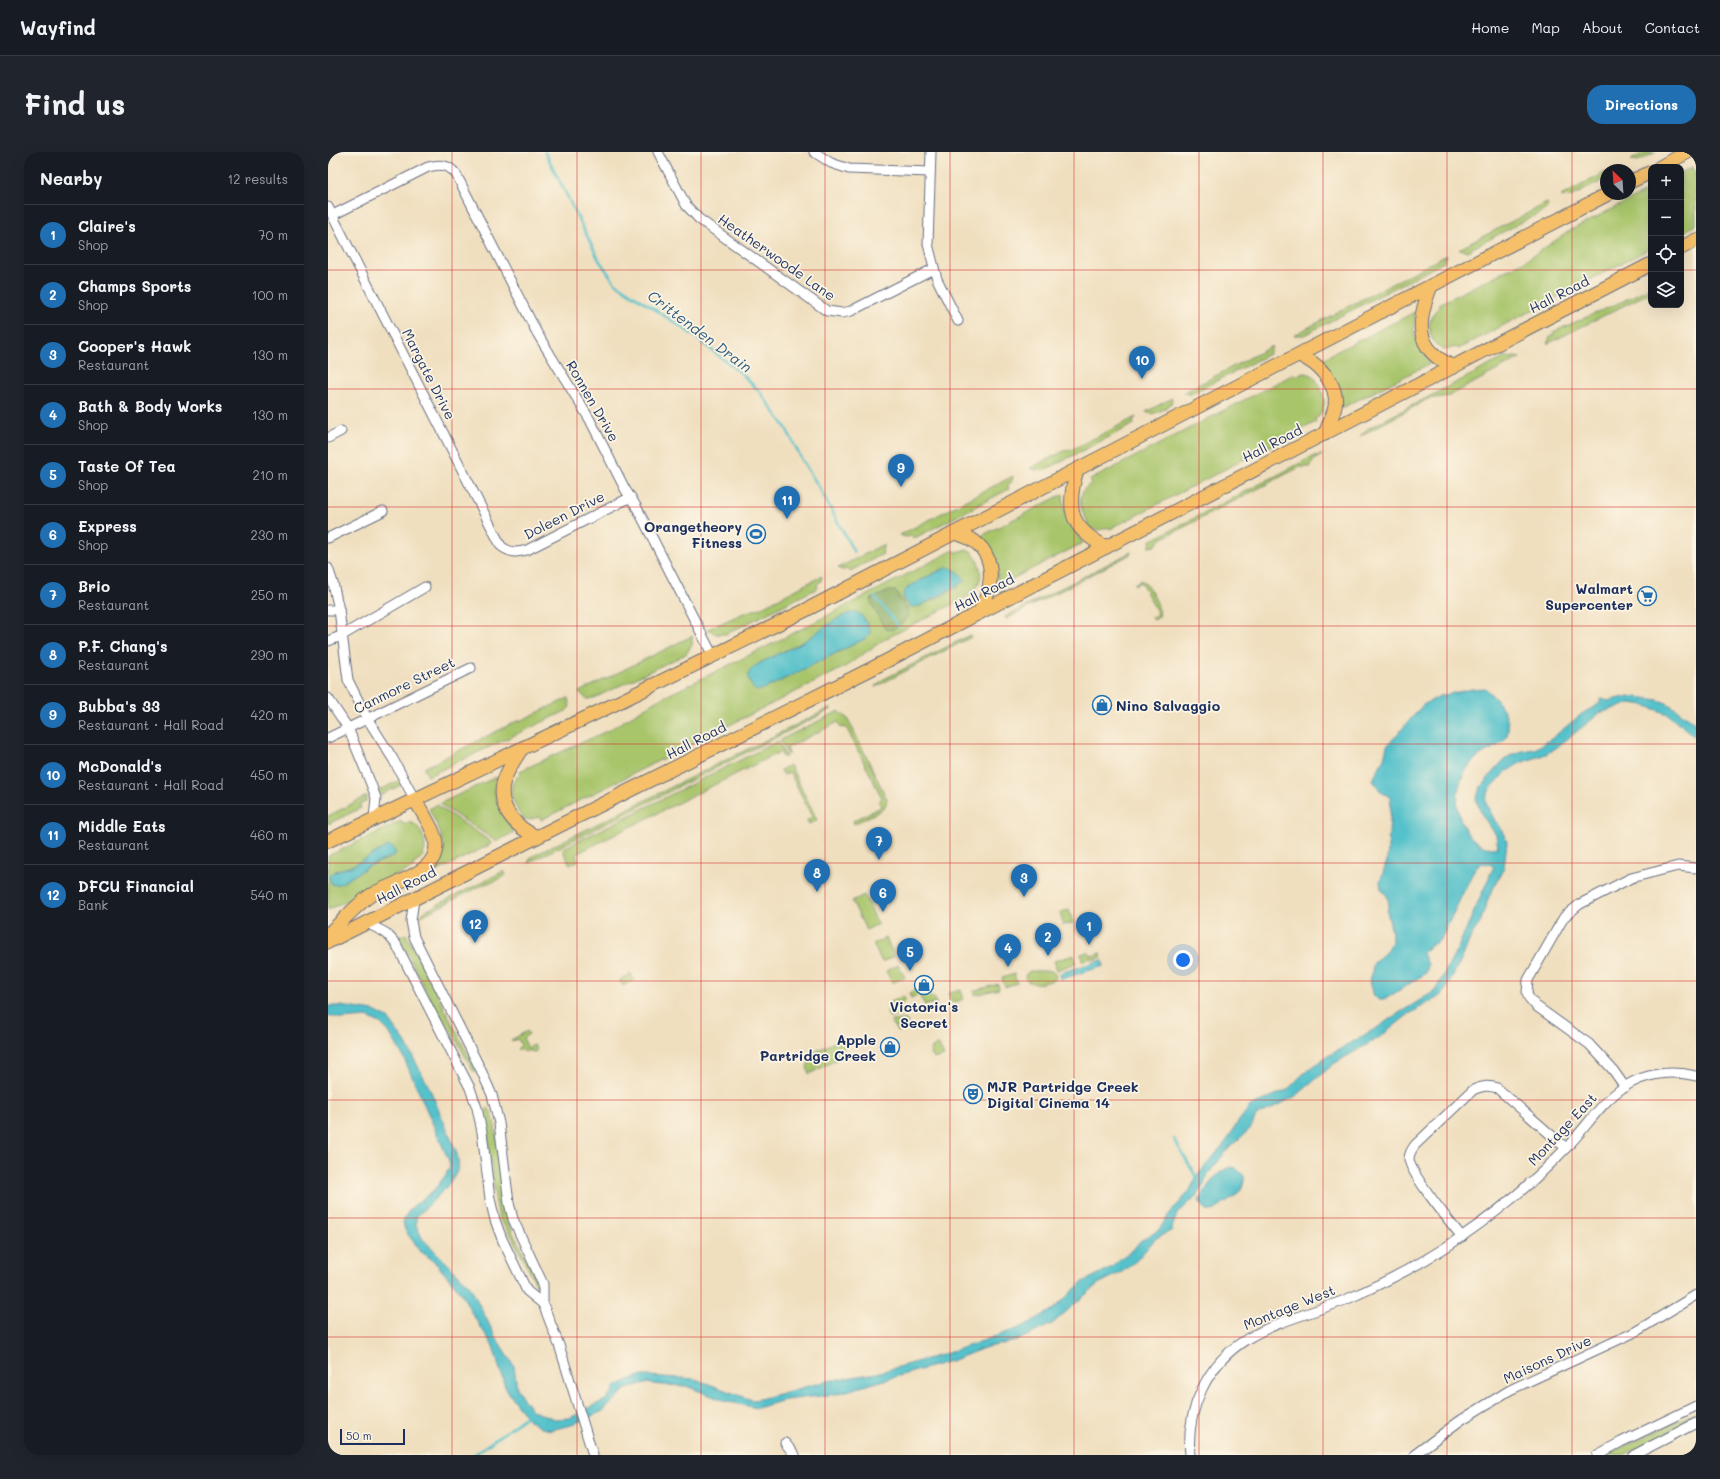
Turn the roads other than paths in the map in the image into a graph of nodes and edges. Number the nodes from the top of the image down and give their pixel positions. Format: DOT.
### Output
graph roads {
  1 [pos="658,152"];
  2 [pos="814,152"];
  3 [pos="931,152"];
  4 [pos="1688,152"];
  5 [pos="1666,164"];
  6 [pos="930,172"];
  7 [pos="1648,173"];
  8 [pos="1636,179"];
  9 [pos="1600,198"];
  10 [pos="328,206"];
  11 [pos="332,215"];
  12 [pos="1696,240"];
  13 [pos="1684,246"];
  14 [pos="1648,266"];
  15 [pos="933,269"];
  16 [pos="1431,286"];
  17 [pos="958,321"];
  18 [pos="1299,355"];
  19 [pos="1454,367"];
  20 [pos="341,431"];
  21 [pos="1324,434"];
  22 [pos="328,438"];
  23 [pos="1077,470"];
  24 [pos="631,497"];
  25 [pos="383,511"];
  26 [pos="954,533"];
  27 [pos="328,538"];
  28 [pos="1106,547"];
  29 [pos="508,551"];
  30 [pos="328,568"];
  31 [pos="425,587"];
  32 [pos="328,610"];
  33 [pos="339,610"];
  34 [pos="979,613"];
  35 [pos="342,636"];
  36 [pos="328,641"];
  37 [pos="713,656"];
  38 [pos="471,668"];
  39 [pos="328,698"];
  40 [pos="367,718"];
  41 [pos="348,728"];
  42 [pos="328,738"];
  43 [pos="522,748"];
  44 [pos="414,800"];
  45 [pos="374,818"];
  46 [pos="537,837"];
  47 [pos="328,841"];
  48 [pos="1696,868"];
  49 [pos="414,899"];
  50 [pos="367,923"];
  51 [pos="328,934"];
  52 [pos="328,942"];
  53 [pos="1696,1076"];
  54 [pos="1625,1087"];
  55 [pos="1566,1148"];
  56 [pos="1462,1237"];
  57 [pos="1696,1296"];
  58 [pos="543,1304"];
  59 [pos="1696,1406"];
  60 [pos="1696,1423"];
  61 [pos="786,1443"];
  62 [pos="593,1455"];
  63 [pos="795,1455"];
  64 [pos="1190,1455"];
  65 [pos="1414,1455"];
  66 [pos="1597,1455"];
  67 [pos="1634,1455"];
  1 -- 15 [label="street, Heatherwoode Lane"];
  2 -- 6 [label="street"];
  3 -- 6 [label="street"];
  4 -- 5 [label="highway"];
  6 -- 15 [label="street"];
  7 -- 8 [label="highway"];
  9 -- 16 [label="highway"];
  10 -- 11 [label="street, Margate Drive"];
  11 -- 24 [label="street, Ronnen Drive"];
  11 -- 29 [label="street, Margate Drive"];
  12 -- 13 [label="highway"];
  14 -- 19 [label="highway, Hall Road"];
  15 -- 17 [label="street"];
  16 -- 18 [label="highway"];
  16 -- 19 [label="highway"];
  18 -- 21 [label="highway"];
  18 -- 23 [label="highway"];
  19 -- 21 [label="highway, Hall Road"];
  20 -- 22 [label="street"];
  21 -- 28 [label="highway, Hall Road"];
  23 -- 26 [label="highway"];
  23 -- 28 [label="highway"];
  24 -- 29 [label="street, Doleen Drive"];
  24 -- 37 [label="street, Ronnen Drive"];
  25 -- 27 [label="street"];
  26 -- 34 [label="highway"];
  26 -- 37 [label="highway"];
  28 -- 34 [label="highway, Hall Road"];
  30 -- 33 [label="street"];
  31 -- 35 [label="street"];
  32 -- 33 [label="street"];
  33 -- 35 [label="street"];
  34 -- 46 [label="highway, Hall Road"];
  35 -- 36 [label="street"];
  35 -- 40 [label="street"];
  37 -- 43 [label="highway"];
  38 -- 40 [label="street, Canmore Street"];
  39 -- 41 [label="street"];
  40 -- 41 [label="street, Canmore Street"];
  40 -- 44 [label="street"];
  41 -- 42 [label="street, Canmore Street"];
  41 -- 45 [label="street"];
  43 -- 44 [label="highway"];
  43 -- 46 [label="highway"];
  44 -- 45 [label="highway"];
  44 -- 51 [label="highway"];
  45 -- 47 [label="highway"];
  46 -- 49 [label="highway, Hall Road"];
  48 -- 54 [label="street"];
  49 -- 50 [label="highway, Hall Road"];
  49 -- 58 [label="street"];
  50 -- 52 [label="highway, Hall Road"];
  50 -- 58 [label="street"];
  53 -- 54 [label="street, Montage East"];
  54 -- 55 [label="street, Montage East"];
  55 -- 56 [label="street, Montage East"];
  55 -- 56 [label="street"];
  56 -- 64 [label="street, Montage West"];
  57 -- 65 [label="street, Maisons Drive"];
  58 -- 62 [label="street"];
  59 -- 66 [label="street"];
  60 -- 67 [label="street"];
  61 -- 63 [label="street"];
}
